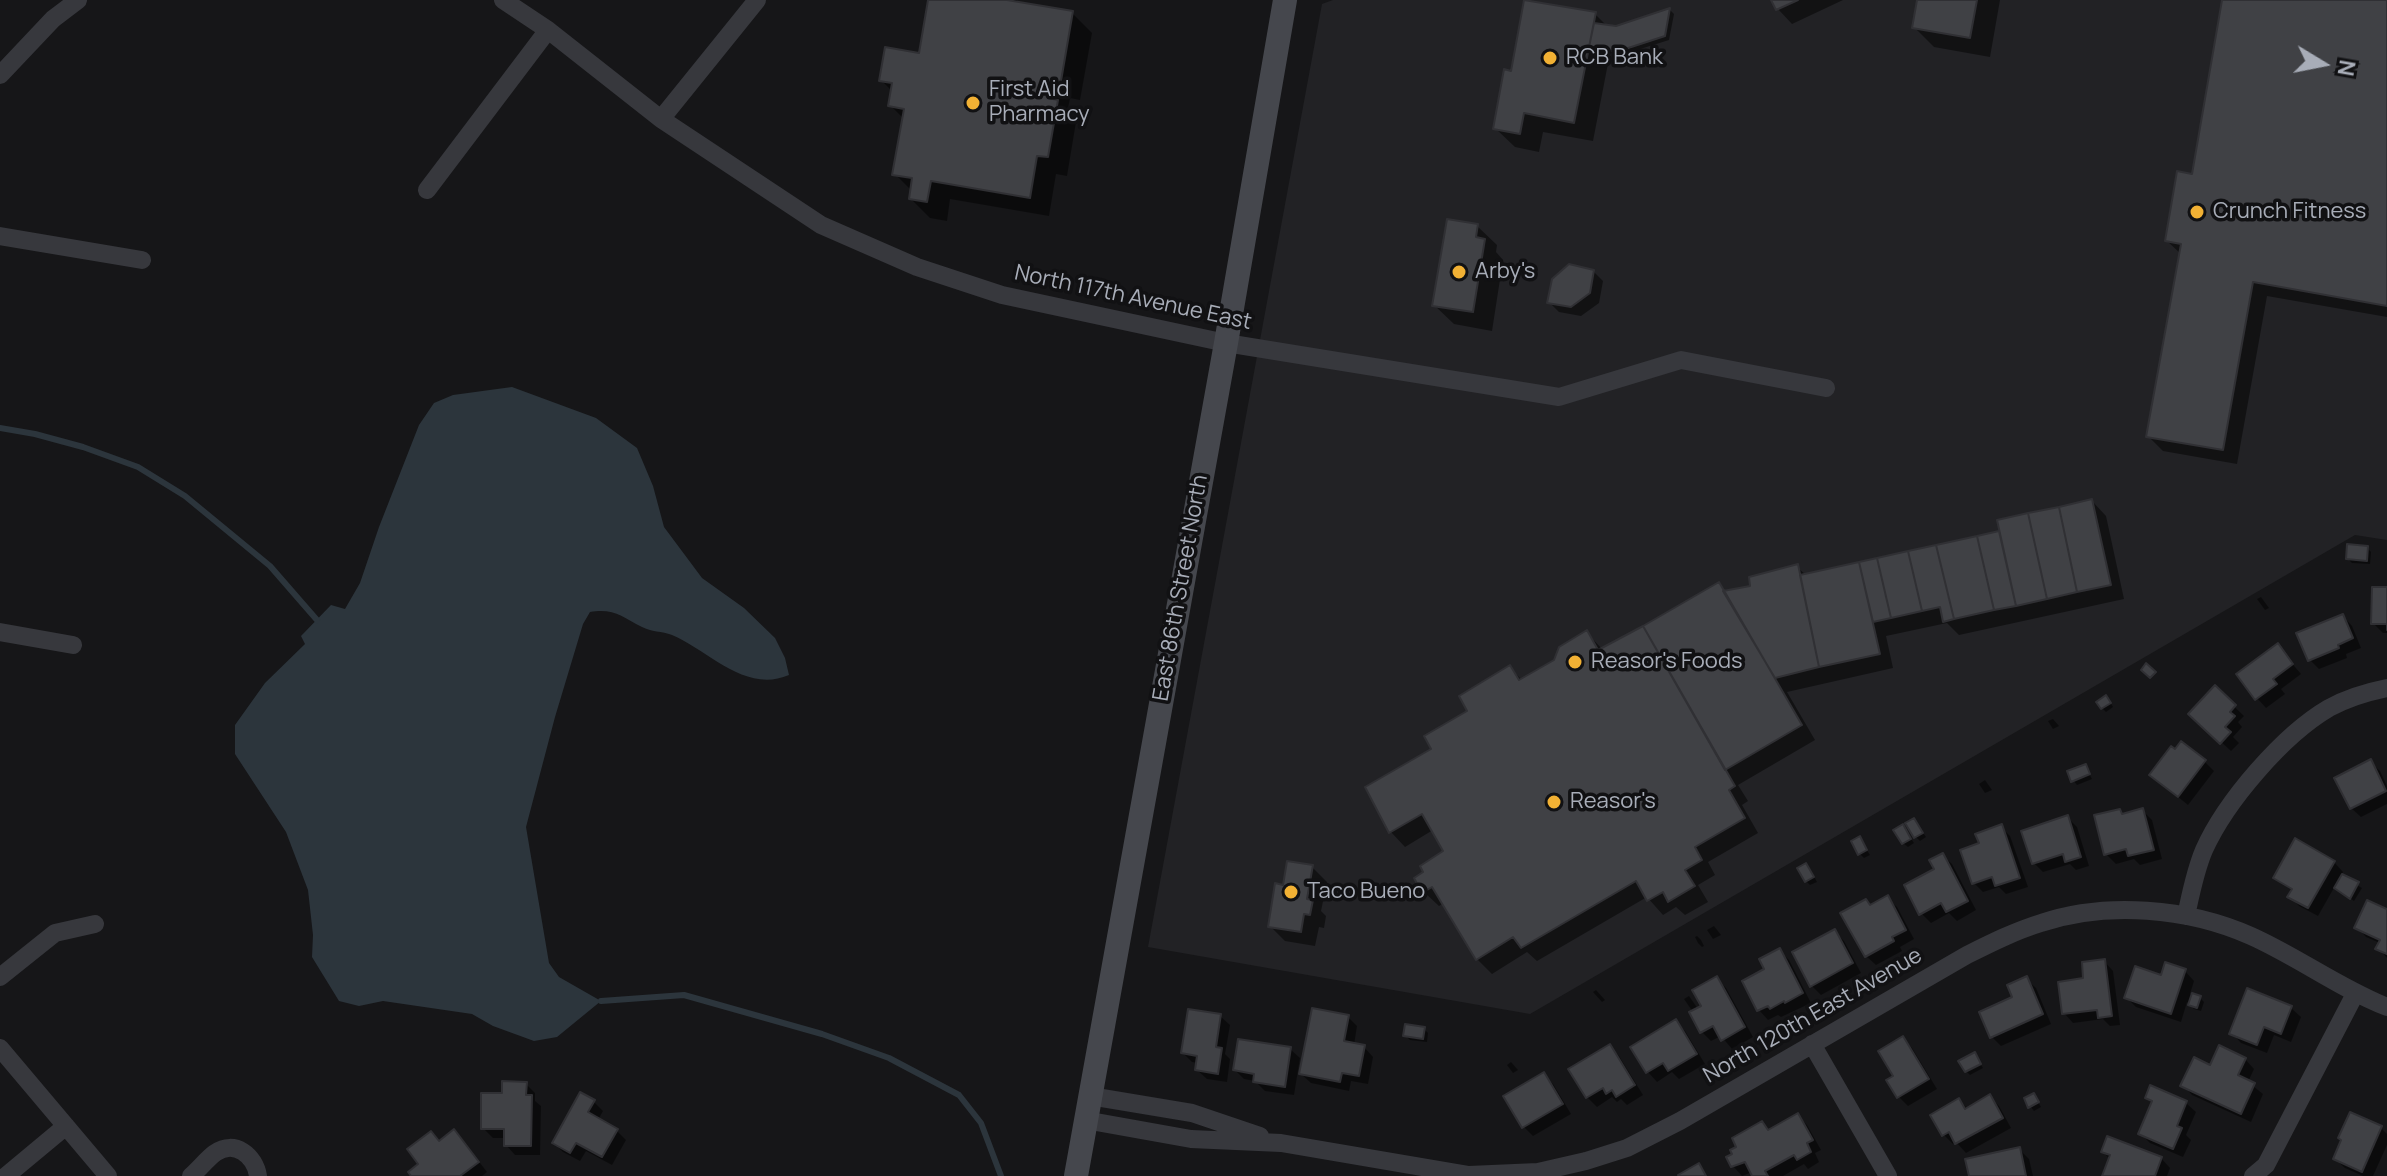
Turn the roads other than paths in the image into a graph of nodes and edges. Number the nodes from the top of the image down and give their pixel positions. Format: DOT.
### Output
graph roads {
  1 [pos="78,0"];
  2 [pos="503,0"];
  3 [pos="757,0"];
  4 [pos="1285,0"];
  5 [pos="548,30"];
  6 [pos="3,65"];
  7 [pos="661,119"];
  8 [pos="427,190"];
  9 [pos="0,236"];
  10 [pos="142,260"];
  11 [pos="1226,343"];
  12 [pos="1826,388"];
  13 [pos="0,632"];
  14 [pos="73,645"];
  15 [pos="2387,688"];
  16 [pos="2186,916"];
  17 [pos="95,924"];
  18 [pos="0,977"];
  19 [pos="2355,994"];
  20 [pos="2387,1007"];
  21 [pos="1812,1044"];
  22 [pos="0,1048"];
  23 [pos="1088,1108"];
  24 [pos="66,1126"];
  25 [pos="1281,1143"];
  26 [pos="1499,1175"];
  27 [pos="6,1176"];
  28 [pos="108,1176"];
  29 [pos="191,1176"];
  30 [pos="258,1176"];
  31 [pos="1076,1176"];
  32 [pos="1888,1176"];
  33 [pos="2253,1176"];
  1 -- 6 [label="street"];
  2 -- 5 [label="street, North 117th Avenue East"];
  3 -- 7 [label="street"];
  4 -- 11 [label="main road, East 86th Street North"];
  5 -- 7 [label="street, North 117th Avenue East"];
  5 -- 8 [label="street"];
  7 -- 11 [label="street, North 117th Avenue East"];
  9 -- 10 [label="street"];
  11 -- 12 [label="street, North 117th Avenue East"];
  11 -- 23 [label="main road, East 86th Street North"];
  13 -- 14 [label="street"];
  15 -- 16 [label="street"];
  16 -- 19 [label="street, North 120th East Avenue"];
  16 -- 21 [label="street, North 120th East Avenue"];
  17 -- 18 [label="street"];
  19 -- 20 [label="street, North 120th East Avenue"];
  19 -- 33 [label="street"];
  21 -- 26 [label="street, North 120th East Avenue"];
  21 -- 32 [label="street"];
  22 -- 24 [label="street"];
  23 -- 25 [label="street, North 120th East Avenue"];
  23 -- 25 [label="street, North 120th East Avenue"];
  23 -- 31 [label="main road, East 86th Street North"];
  24 -- 27 [label="street"];
  24 -- 28 [label="street"];
  25 -- 26 [label="street, North 120th East Avenue"];
  29 -- 30 [label="street"];
}
